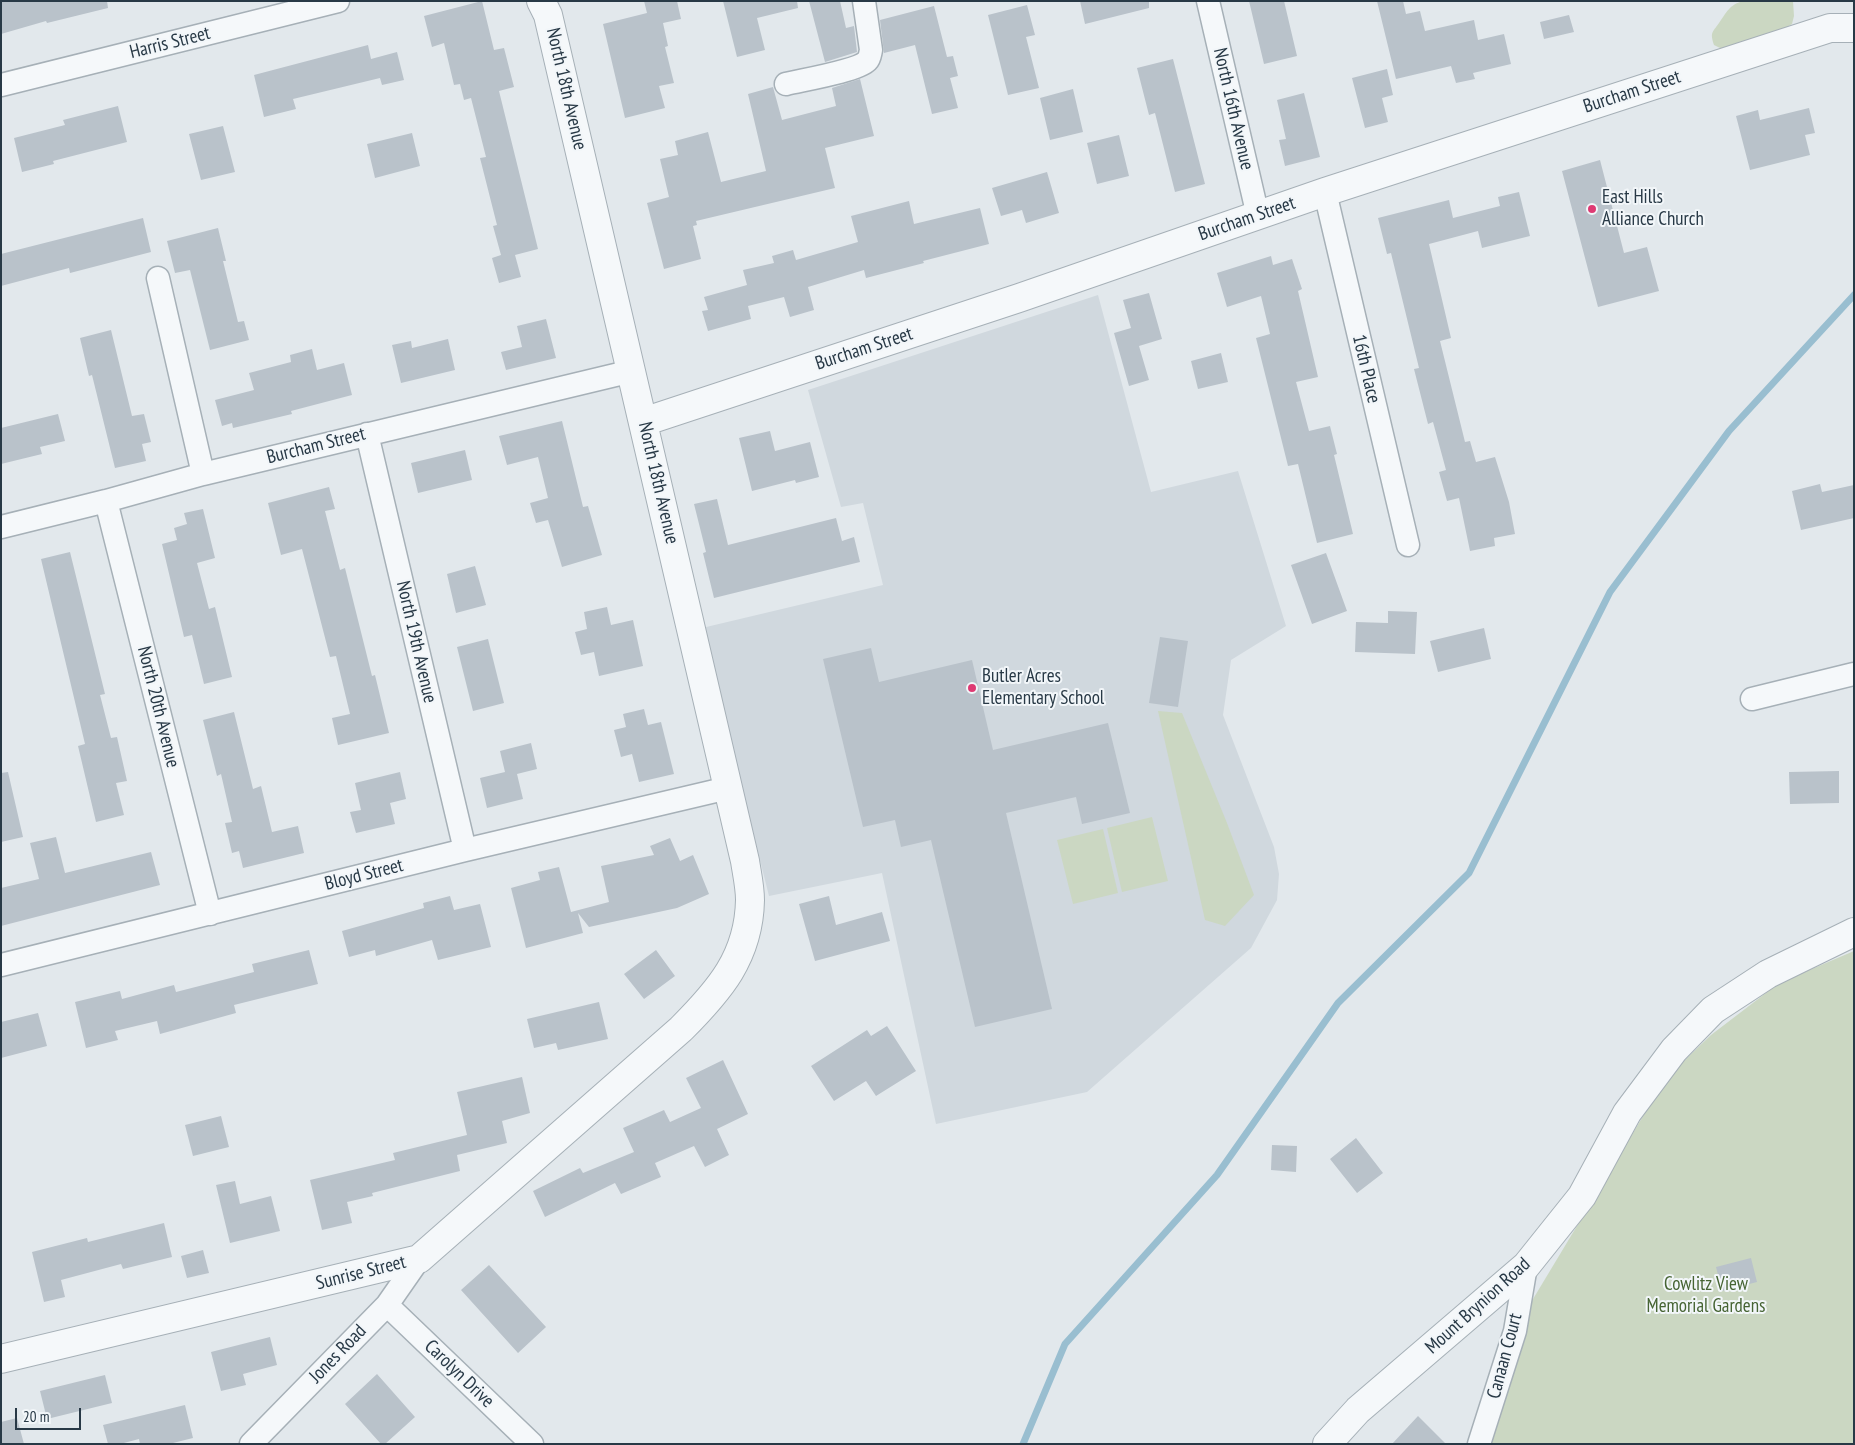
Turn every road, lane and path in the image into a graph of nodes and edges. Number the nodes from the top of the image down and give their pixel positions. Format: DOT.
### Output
graph roads {
  1 [pos="338,1"];
  2 [pos="541,1"];
  3 [pos="864,1"];
  4 [pos="1208,1"];
  5 [pos="1854,28"];
  6 [pos="786,84"];
  7 [pos="1,85"];
  8 [pos="1325,192"];
  9 [pos="1258,216"];
  10 [pos="158,278"];
  11 [pos="632,371"];
  12 [pos="643,422"];
  13 [pos="368,434"];
  14 [pos="203,474"];
  15 [pos="106,501"];
  16 [pos="1,527"];
  17 [pos="1408,546"];
  18 [pos="1854,674"];
  19 [pos="1752,699"];
  20 [pos="728,788"];
  21 [pos="465,850"];
  22 [pos="210,914"];
  23 [pos="1854,932"];
  24 [pos="1,965"];
  25 [pos="733,966"];
  26 [pos="419,1259"];
  27 [pos="1526,1266"];
  28 [pos="386,1305"];
  29 [pos="1,1359"];
  30 [pos="251,1444"];
  31 [pos="532,1444"];
  32 [pos="1327,1444"];
  33 [pos="1479,1444"];
  1 -- 7 [label="street, Harris Street"];
  2 -- 11 [label="street, North 18th Avenue"];
  3 -- 6 [label="street"];
  4 -- 9 [label="street, North 16th Avenue"];
  5 -- 8 [label="street, Burcham Street"];
  8 -- 9 [label="street, Burcham Street"];
  8 -- 17 [label="street, 16th Place"];
  9 -- 12 [label="street, Burcham Street"];
  10 -- 14 [label="street"];
  11 -- 12 [label="street, North 18th Avenue"];
  11 -- 13 [label="street, Burcham Street"];
  12 -- 20 [label="street, North 18th Avenue"];
  13 -- 14 [label="street, Burcham Street"];
  13 -- 21 [label="street, North 19th Avenue"];
  14 -- 15 [label="street, Burcham Street"];
  15 -- 16 [label="street, Burcham Street"];
  15 -- 22 [label="street, North 20th Avenue"];
  18 -- 19 [label="street"];
  20 -- 21 [label="street, Bloyd Street"];
  20 -- 25 [label="street, North 18th Avenue"];
  21 -- 22 [label="street, Bloyd Street"];
  22 -- 24 [label="street, Bloyd Street"];
  23 -- 27 [label="street, Mount Brynion Road"];
  25 -- 26 [label="street, Sunrise Street"];
  26 -- 28 [label="street, Jones Road"];
  26 -- 29 [label="street, Sunrise Street"];
  27 -- 32 [label="street, Mount Brynion Road"];
  27 -- 33 [label="street, Canaan Court"];
  28 -- 30 [label="street, Jones Road"];
  28 -- 31 [label="street, Carolyn Drive"];
}
